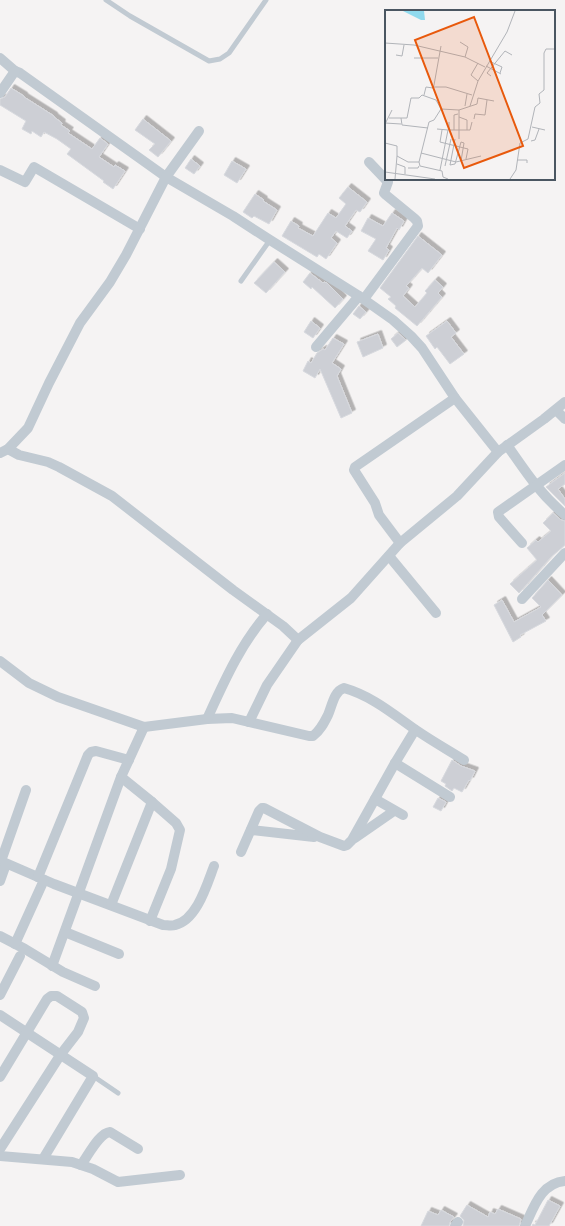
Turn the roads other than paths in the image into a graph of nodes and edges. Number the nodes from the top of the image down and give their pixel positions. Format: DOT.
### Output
graph roads {
  1 [pos="106,0"];
  2 [pos="266,0"];
  3 [pos="0,58"];
  4 [pos="15,71"];
  5 [pos="0,93"];
  6 [pos="199,131"];
  7 [pos="369,162"];
  8 [pos="0,170"];
  9 [pos="166,177"];
  10 [pos="385,179"];
  11 [pos="386,180"];
  12 [pos="140,229"];
  13 [pos="270,240"];
  14 [pos="241,281"];
  15 [pos="361,297"];
  16 [pos="316,347"];
  17 [pos="454,398"];
  18 [pos="565,402"];
  19 [pos="556,410"];
  20 [pos="565,419"];
  21 [pos="507,445"];
  22 [pos="4,451"];
  23 [pos="498,452"];
  24 [pos="565,465"];
  25 [pos="535,486"];
  26 [pos="565,515"];
  27 [pos="400,543"];
  28 [pos="522,543"];
  29 [pos="565,553"];
  30 [pos="389,556"];
  31 [pos="522,599"];
  32 [pos="436,613"];
  33 [pos="267,614"];
  34 [pos="298,640"];
  35 [pos="0,661"];
  36 [pos="207,719"];
  37 [pos="248,722"];
  38 [pos="144,727"];
  39 [pos="416,730"];
  40 [pos="129,760"];
  41 [pos="464,760"];
  42 [pos="395,762"];
  43 [pos="121,777"];
  44 [pos="26,790"];
  45 [pos="450,798"];
  46 [pos="375,799"];
  47 [pos="152,802"];
  48 [pos="251,830"];
  49 [pos="320,837"];
  50 [pos="352,840"];
  51 [pos="241,852"];
  52 [pos="6,864"];
  53 [pos="214,866"];
  54 [pos="41,878"];
  55 [pos="0,880"];
  56 [pos="79,894"];
  57 [pos="110,905"];
  58 [pos="150,921"];
  59 [pos="65,932"];
  60 [pos="0,936"];
  61 [pos="15,944"];
  62 [pos="119,954"];
  63 [pos="20,956"];
  64 [pos="52,966"];
  65 [pos="95,986"];
  66 [pos="0,995"];
  67 [pos="0,1015"];
  68 [pos="27,1033"];
  69 [pos="61,1054"];
  70 [pos="93,1076"];
  71 [pos="0,1077"];
  72 [pos="118,1093"];
  73 [pos="0,1149"];
  74 [pos="138,1149"];
  75 [pos="0,1156"];
  76 [pos="43,1159"];
  77 [pos="82,1165"];
  78 [pos="180,1175"];
  79 [pos="565,1181"];
  80 [pos="525,1226"];
  1 -- 2 [label="lane"];
  3 -- 4 [label="street"];
  4 -- 5 [label="street"];
  4 -- 9 [label="street"];
  6 -- 9 [label="street"];
  7 -- 10 [label="street"];
  8 -- 12 [label="street"];
  9 -- 12 [label="street"];
  9 -- 13 [label="street"];
  11 -- 15 [label="street"];
  12 -- 22 [label="street"];
  13 -- 14 [label="lane"];
  13 -- 15 [label="street"];
  15 -- 16 [label="street"];
  15 -- 17 [label="street"];
  17 -- 23 [label="street"];
  17 -- 27 [label="street"];
  18 -- 19 [label="street"];
  19 -- 20 [label="street"];
  19 -- 21 [label="street"];
  21 -- 23 [label="street"];
  21 -- 25 [label="street"];
  22 -- 33 [label="street"];
  23 -- 27 [label="street"];
  24 -- 25 [label="street"];
  25 -- 26 [label="street"];
  25 -- 28 [label="street"];
  27 -- 30 [label="street"];
  29 -- 31 [label="street"];
  30 -- 32 [label="street"];
  30 -- 34 [label="street"];
  33 -- 34 [label="street"];
  33 -- 36 [label="street"];
  34 -- 37 [label="street"];
  35 -- 38 [label="street"];
  36 -- 37 [label="street"];
  36 -- 38 [label="street"];
  37 -- 39 [label="street"];
  38 -- 40 [label="street"];
  39 -- 41 [label="street"];
  39 -- 42 [label="street"];
  40 -- 43 [label="street"];
  40 -- 54 [label="street"];
  42 -- 45 [label="street"];
  42 -- 46 [label="street"];
  43 -- 47 [label="street"];
  43 -- 56 [label="street"];
  44 -- 52 [label="street"];
  46 -- 50 [label="street"];
  46 -- 50 [label="street"];
  47 -- 57 [label="street"];
  47 -- 58 [label="street"];
  48 -- 49 [label="street"];
  48 -- 49 [label="street"];
  48 -- 51 [label="street"];
  49 -- 50 [label="street"];
  52 -- 54 [label="street"];
  52 -- 55 [label="street"];
  53 -- 58 [label="street"];
  54 -- 56 [label="street"];
  54 -- 61 [label="street"];
  56 -- 57 [label="street"];
  56 -- 59 [label="street"];
  57 -- 58 [label="street"];
  59 -- 62 [label="street"];
  59 -- 64 [label="street"];
  60 -- 61 [label="street"];
  61 -- 64 [label="street"];
  63 -- 66 [label="street"];
  64 -- 65 [label="street"];
  67 -- 68 [label="street"];
  68 -- 69 [label="street"];
  68 -- 69 [label="street"];
  68 -- 71 [label="street"];
  69 -- 70 [label="street"];
  69 -- 73 [label="street"];
  70 -- 72 [label="lane"];
  70 -- 76 [label="street"];
  74 -- 77 [label="street"];
  75 -- 76 [label="street"];
  76 -- 77 [label="street"];
  77 -- 78 [label="street"];
  79 -- 80 [label="street"];
}
